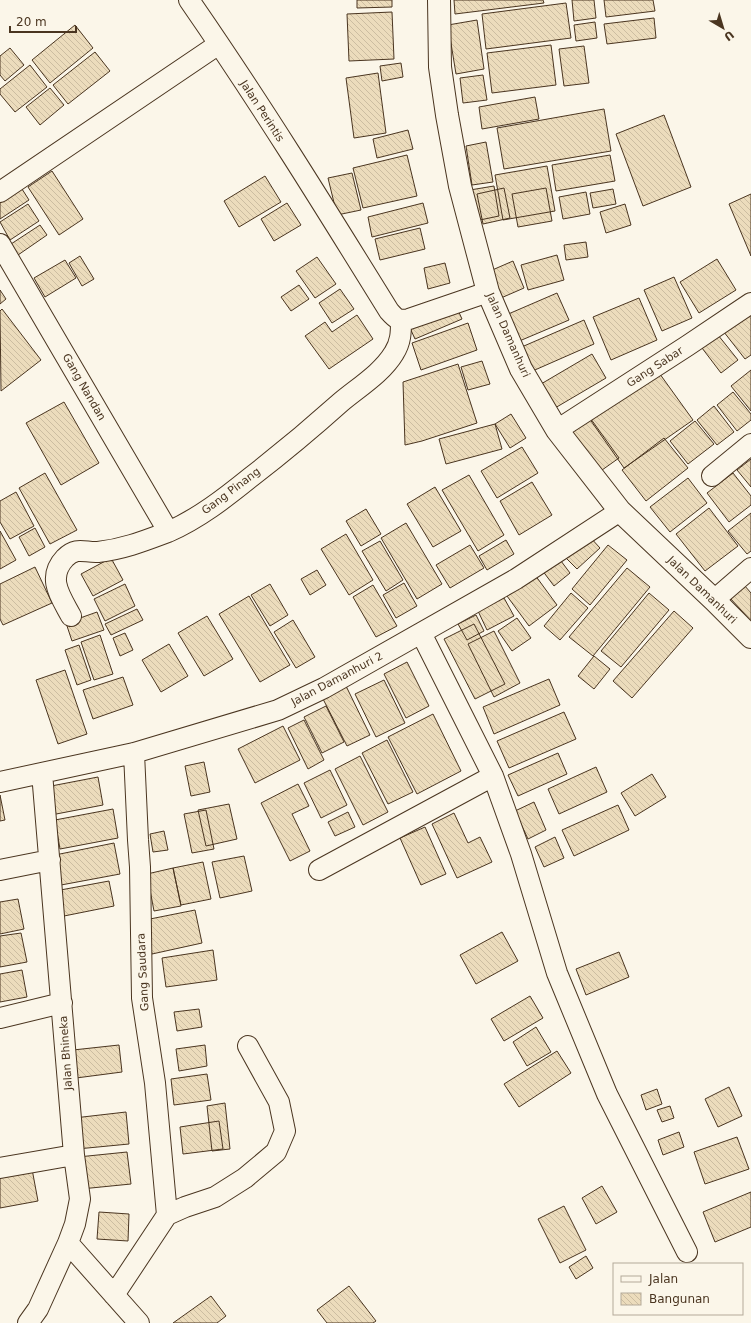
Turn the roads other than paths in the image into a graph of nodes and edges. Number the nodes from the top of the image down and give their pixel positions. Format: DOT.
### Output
graph roads {
  1 [pos="189,0"];
  2 [pos="439,0"];
  3 [pos="219,44"];
  4 [pos="3,185"];
  5 [pos="0,244"];
  6 [pos="488,292"];
  7 [pos="751,303"];
  8 [pos="401,321"];
  9 [pos="557,430"];
  10 [pos="751,444"];
  11 [pos="712,476"];
  12 [pos="620,511"];
  13 [pos="168,531"];
  14 [pos="751,568"];
  15 [pos="714,600"];
  16 [pos="71,616"];
  17 [pos="421,633"];
  18 [pos="751,637"];
  19 [pos="134,753"];
  20 [pos="42,773"];
  21 [pos="493,776"];
  22 [pos="0,782"];
  23 [pos="50,860"];
  24 [pos="0,870"];
  25 [pos="319,870"];
  26 [pos="62,1003"];
  27 [pos="0,1018"];
  28 [pos="248,1046"];
  29 [pos="74,1155"];
  30 [pos="0,1168"];
  31 [pos="167,1215"];
  32 [pos="68,1243"];
  33 [pos="687,1252"];
  34 [pos="114,1295"];
  35 [pos="28,1323"];
  36 [pos="139,1323"];
  1 -- 3 [label="street, Jalan Perintis"];
  2 -- 6 [label="street, Jalan Damanhuri"];
  3 -- 4 [label="street"];
  3 -- 8 [label="street, Jalan Perintis"];
  5 -- 13 [label="street, Gang Nandan"];
  6 -- 8 [label="street"];
  6 -- 9 [label="street, Jalan Damanhuri"];
  7 -- 9 [label="street, Gang Sabar"];
  8 -- 13 [label="street, Gang Pinang"];
  9 -- 12 [label="street, Jalan Damanhuri"];
  10 -- 11 [label="street"];
  12 -- 15 [label="street, Jalan Damanhuri"];
  12 -- 17 [label="street, Jalan Damanhuri 2"];
  13 -- 16 [label="street, Gang Pinang"];
  14 -- 15 [label="street"];
  15 -- 18 [label="street, Jalan Damanhuri"];
  17 -- 19 [label="street, Jalan Damanhuri 2"];
  17 -- 21 [label="street"];
  19 -- 20 [label="street, Jalan Damanhuri 2"];
  19 -- 31 [label="street, Gang Saudara"];
  20 -- 22 [label="street, Jalan Damanhuri 2"];
  20 -- 23 [label="street, Jalan Bhineka"];
  21 -- 25 [label="street"];
  21 -- 33 [label="street"];
  23 -- 24 [label="street"];
  23 -- 26 [label="street, Jalan Bhineka"];
  26 -- 27 [label="street"];
  26 -- 29 [label="street, Jalan Bhineka"];
  28 -- 31 [label="street"];
  29 -- 30 [label="street"];
  29 -- 32 [label="street, Jalan Bhineka"];
  31 -- 34 [label="street"];
  32 -- 34 [label="street"];
  32 -- 35 [label="street, Jalan Bhineka"];
  34 -- 36 [label="street"];
}
